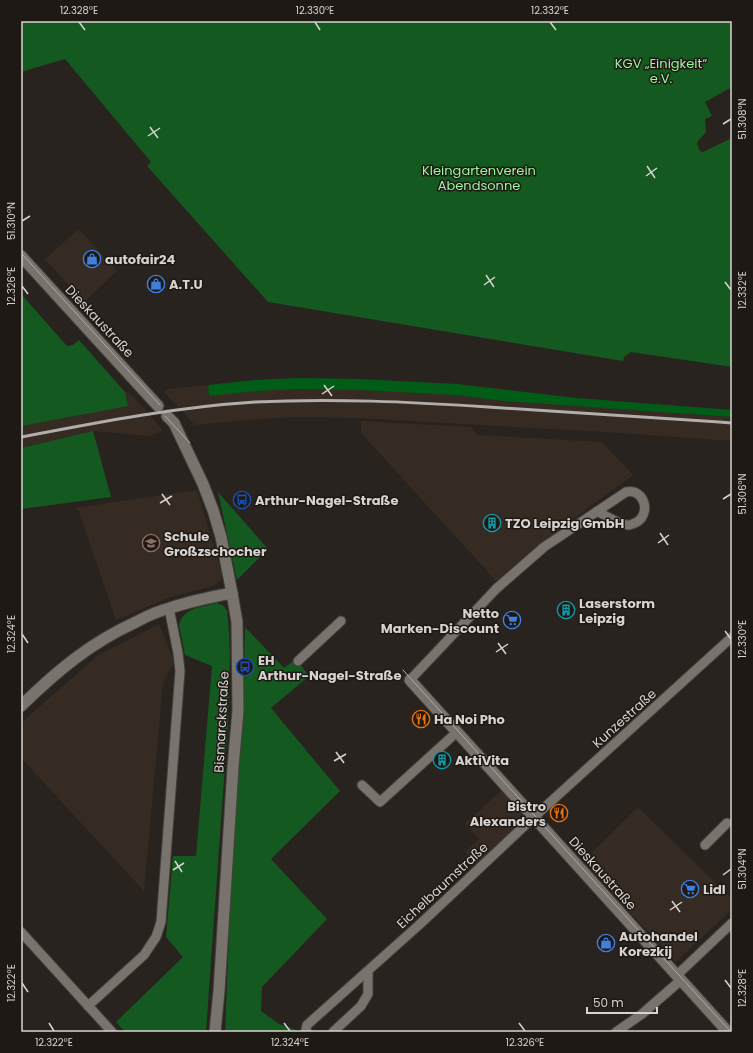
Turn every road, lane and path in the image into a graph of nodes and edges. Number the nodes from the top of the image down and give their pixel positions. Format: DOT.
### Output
graph roads {
  1 [pos="21,256"];
  2 [pos="158,406"];
  3 [pos="171,420"];
  4 [pos="597,511"];
  5 [pos="232,593"];
  6 [pos="169,608"];
  7 [pos="341,621"];
  8 [pos="732,637"];
  9 [pos="298,662"];
  10 [pos="410,680"];
  11 [pos="21,706"];
  12 [pos="457,732"];
  13 [pos="362,785"];
  14 [pos="534,818"];
  15 [pos="730,824"];
  16 [pos="705,845"];
  17 [pos="732,923"];
  18 [pos="21,932"];
  19 [pos="368,971"];
  20 [pos="679,977"];
  21 [pos="88,1006"];
  22 [pos="112,1032"];
  23 [pos="215,1032"];
  24 [pos="307,1032"];
  25 [pos="333,1032"];
  26 [pos="616,1032"];
  27 [pos="728,1032"];
  1 -- 2 [label="street, Dieskaustraße"];
  3 -- 5 [label="street, Bismarckstraße"];
  4 -- 4 [label="street"];
  4 -- 10 [label="street"];
  5 -- 6 [label="street"];
  5 -- 23 [label="street, Bismarckstraße"];
  6 -- 11 [label="street"];
  6 -- 21 [label="street"];
  7 -- 9 [label="street"];
  8 -- 14 [label="street, Kunzestraße"];
  10 -- 12 [label="street, Dieskaustraße"];
  12 -- 13 [label="street"];
  12 -- 14 [label="street, Dieskaustraße"];
  14 -- 19 [label="street, Eichelbaumstraße"];
  14 -- 20 [label="street, Dieskaustraße"];
  15 -- 16 [label="street"];
  17 -- 20 [label="street"];
  18 -- 21 [label="street"];
  19 -- 24 [label="street, Eichelbaumstraße"];
  19 -- 25 [label="street"];
  20 -- 26 [label="street"];
  20 -- 27 [label="street, Dieskaustraße"];
  21 -- 22 [label="street"];
}
